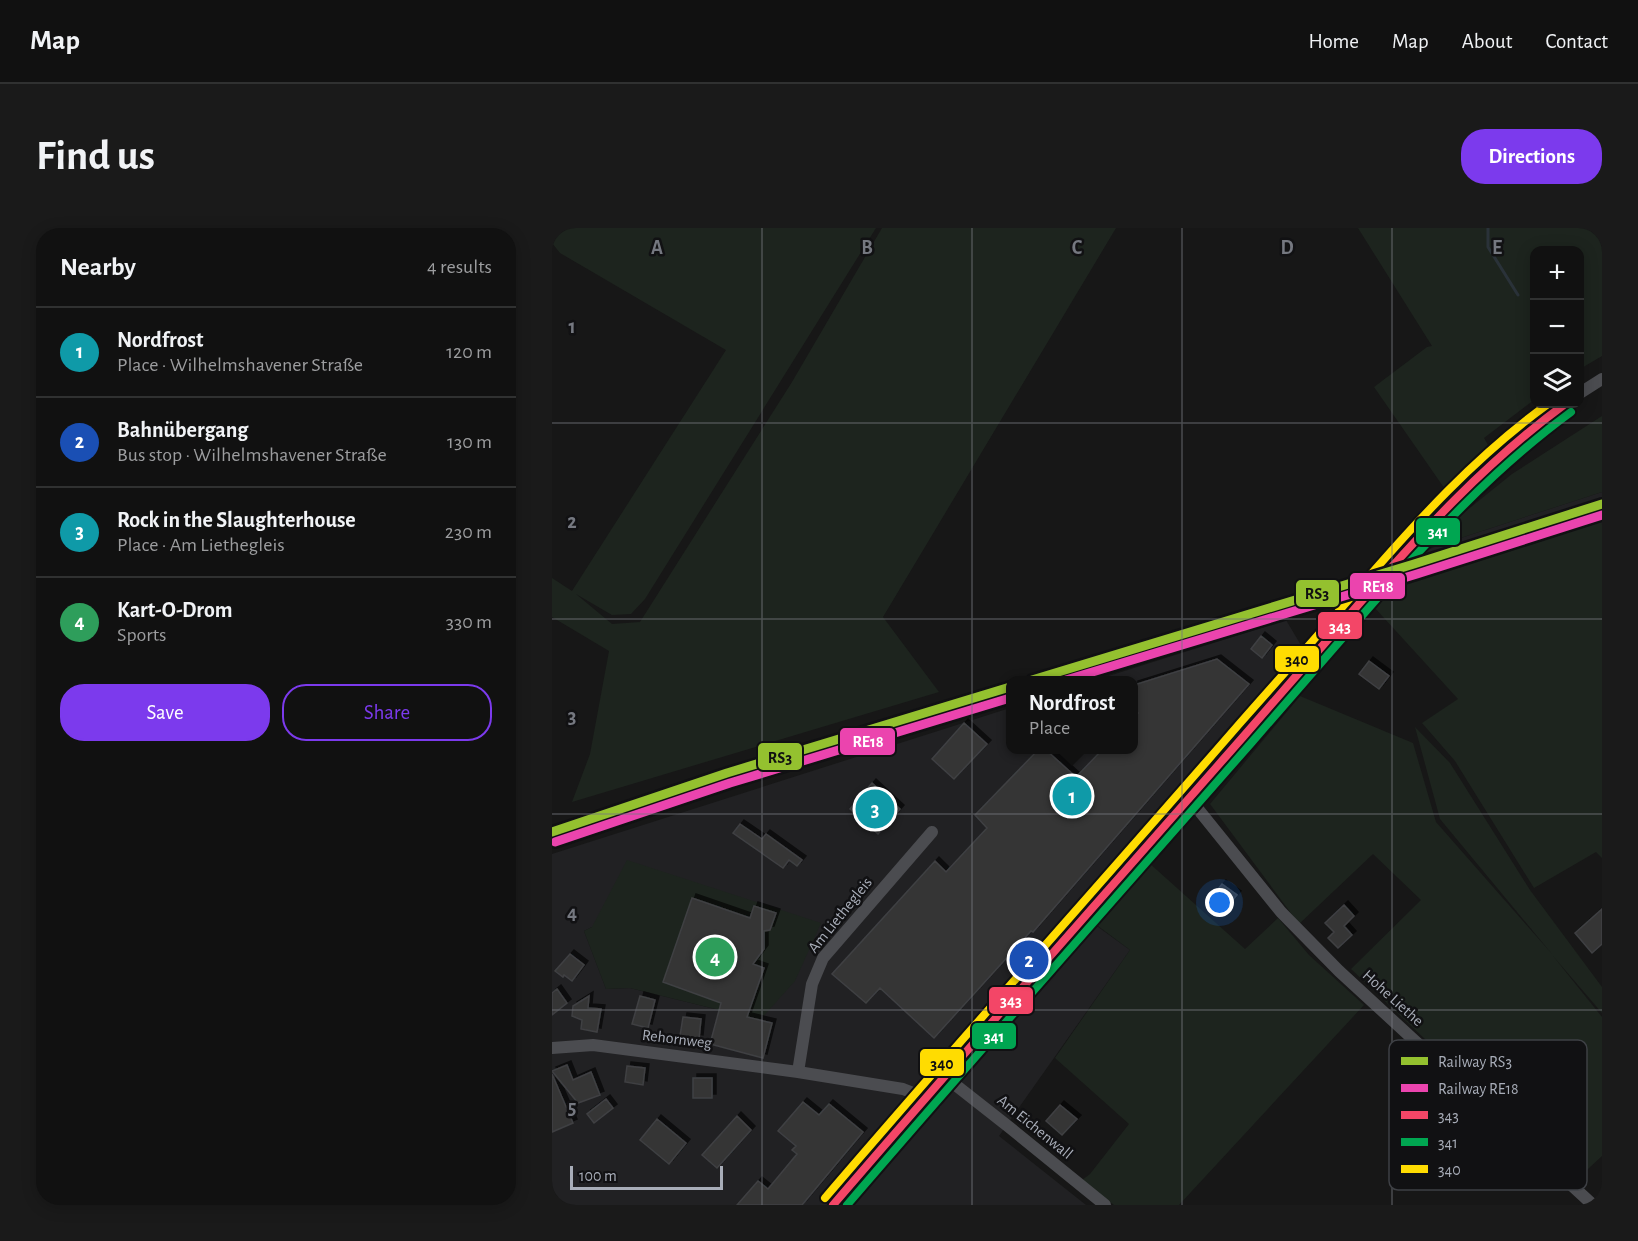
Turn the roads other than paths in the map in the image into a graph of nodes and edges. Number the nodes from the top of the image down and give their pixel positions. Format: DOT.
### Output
graph roads {
  1 [pos="1602,379"];
  2 [pos="1584,390"];
  3 [pos="1560,408"];
  4 [pos="1189,798"];
  5 [pos="932,832"];
  6 [pos="1413,1040"];
  7 [pos="552,1048"];
  8 [pos="798,1072"];
  9 [pos="942,1078"];
  10 [pos="930,1100"];
  11 [pos="1577,1190"];
  12 [pos="834,1205"];
  13 [pos="1105,1205"];
  14 [pos="1593,1205"];
  1 -- 2 [label="street"];
  3 -- 4 [label="street"];
  4 -- 6 [label="street, Hohe Liethe"];
  4 -- 9 [label="street"];
  5 -- 8 [label="street, Am Liethegleis"];
  7 -- 8 [label="street, Rehornweg"];
  8 -- 10 [label="street"];
  9 -- 10 [label="street"];
  9 -- 13 [label="street, Am Eichenwall"];
  10 -- 12 [label="street"];
  11 -- 14 [label="street, Hohe Liethe"];
}
